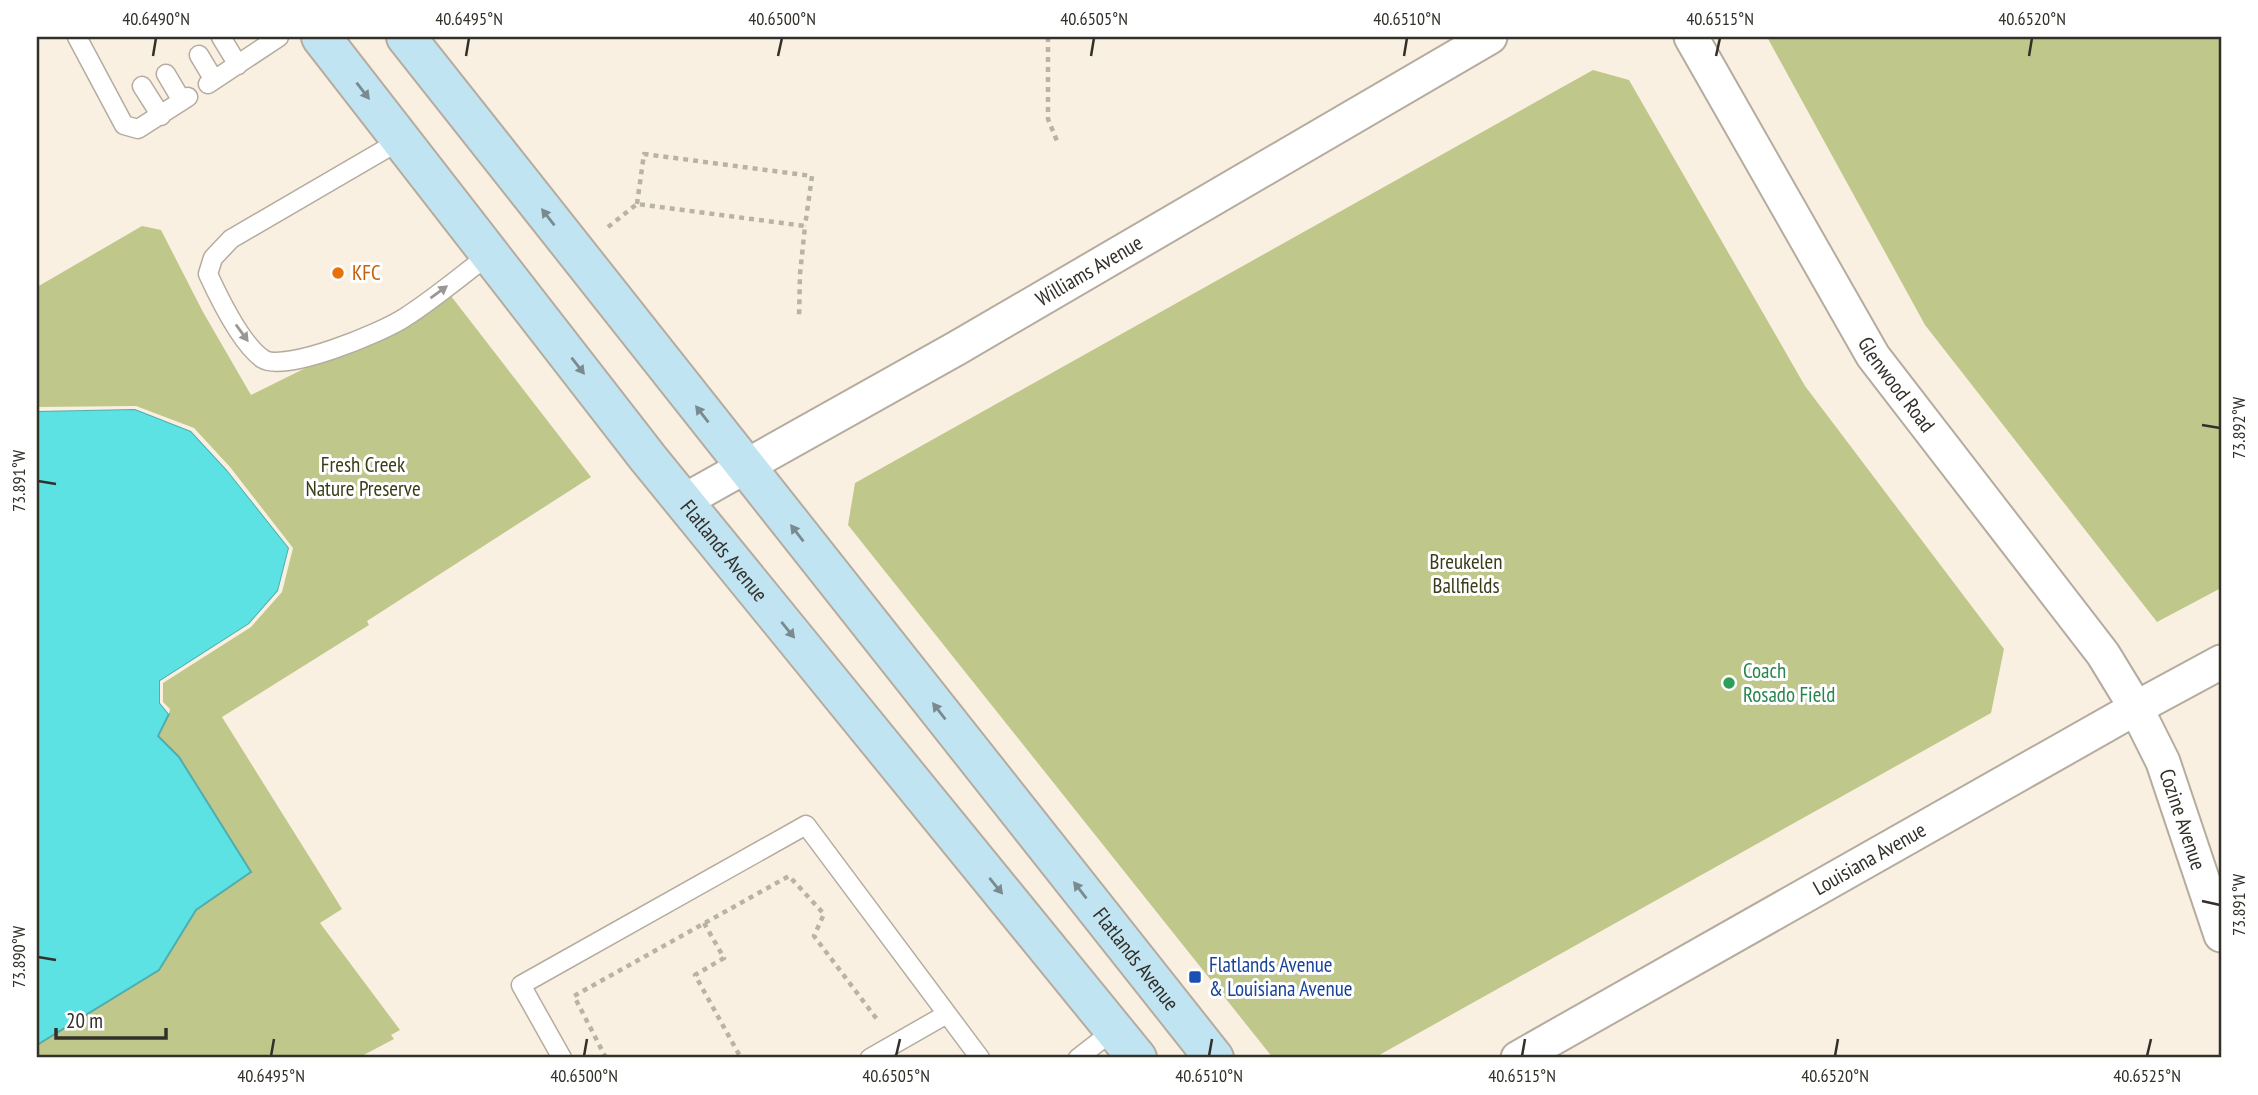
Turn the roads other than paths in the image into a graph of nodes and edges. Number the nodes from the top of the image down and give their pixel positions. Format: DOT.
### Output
graph roads {
  1 [pos="77,37"];
  2 [pos="221,37"];
  3 [pos="279,37"];
  4 [pos="321,37"];
  5 [pos="406,37"];
  6 [pos="1490,37"];
  7 [pos="1691,37"];
  8 [pos="199,55"];
  9 [pos="238,65"];
  10 [pos="166,74"];
  11 [pos="142,86"];
  12 [pos="161,116"];
  13 [pos="401,140"];
  14 [pos="490,254"];
  15 [pos="745,467"];
  16 [pos="684,501"];
  17 [pos="2221,662"];
  18 [pos="2136,708"];
  19 [pos="2221,935"];
  20 [pos="947,1014"];
  21 [pos="1125,1044"];
  22 [pos="562,1058"];
  23 [pos="870,1058"];
  24 [pos="980,1058"];
  25 [pos="1078,1058"];
  26 [pos="1214,1058"];
  27 [pos="1518,1058"];
  1 -- 12 [label="lane"];
  2 -- 9 [label="lane"];
  3 -- 9 [label="lane"];
  4 -- 13 [label="main road, Flatlands Avenue, one-way"];
  15 -- 5 [label="main road, Flatlands Avenue, one-way"];
  6 -- 15 [label="street, Williams Avenue"];
  7 -- 18 [label="street, Glenwood Road"];
  8 -- 9 [label="lane"];
  10 -- 12 [label="lane"];
  11 -- 12 [label="lane"];
  13 -- 14 [label="main road, Flatlands Avenue"];
  13 -- 14 [label="lane, one-way"];
  14 -- 16 [label="main road, Flatlands Avenue, one-way"];
  15 -- 16 [label="street, Williams Avenue"];
  26 -- 15 [label="main road, Flatlands Avenue, one-way"];
  16 -- 21 [label="main road, Flatlands Avenue, one-way"];
  17 -- 18 [label="street, Louisiana Avenue"];
  18 -- 19 [label="street, Cozine Avenue"];
  18 -- 27 [label="street, Louisiana Avenue"];
  20 -- 22 [label="lane"];
  20 -- 23 [label="lane"];
  20 -- 24 [label="lane"];
  21 -- 25 [label="lane"];
}
